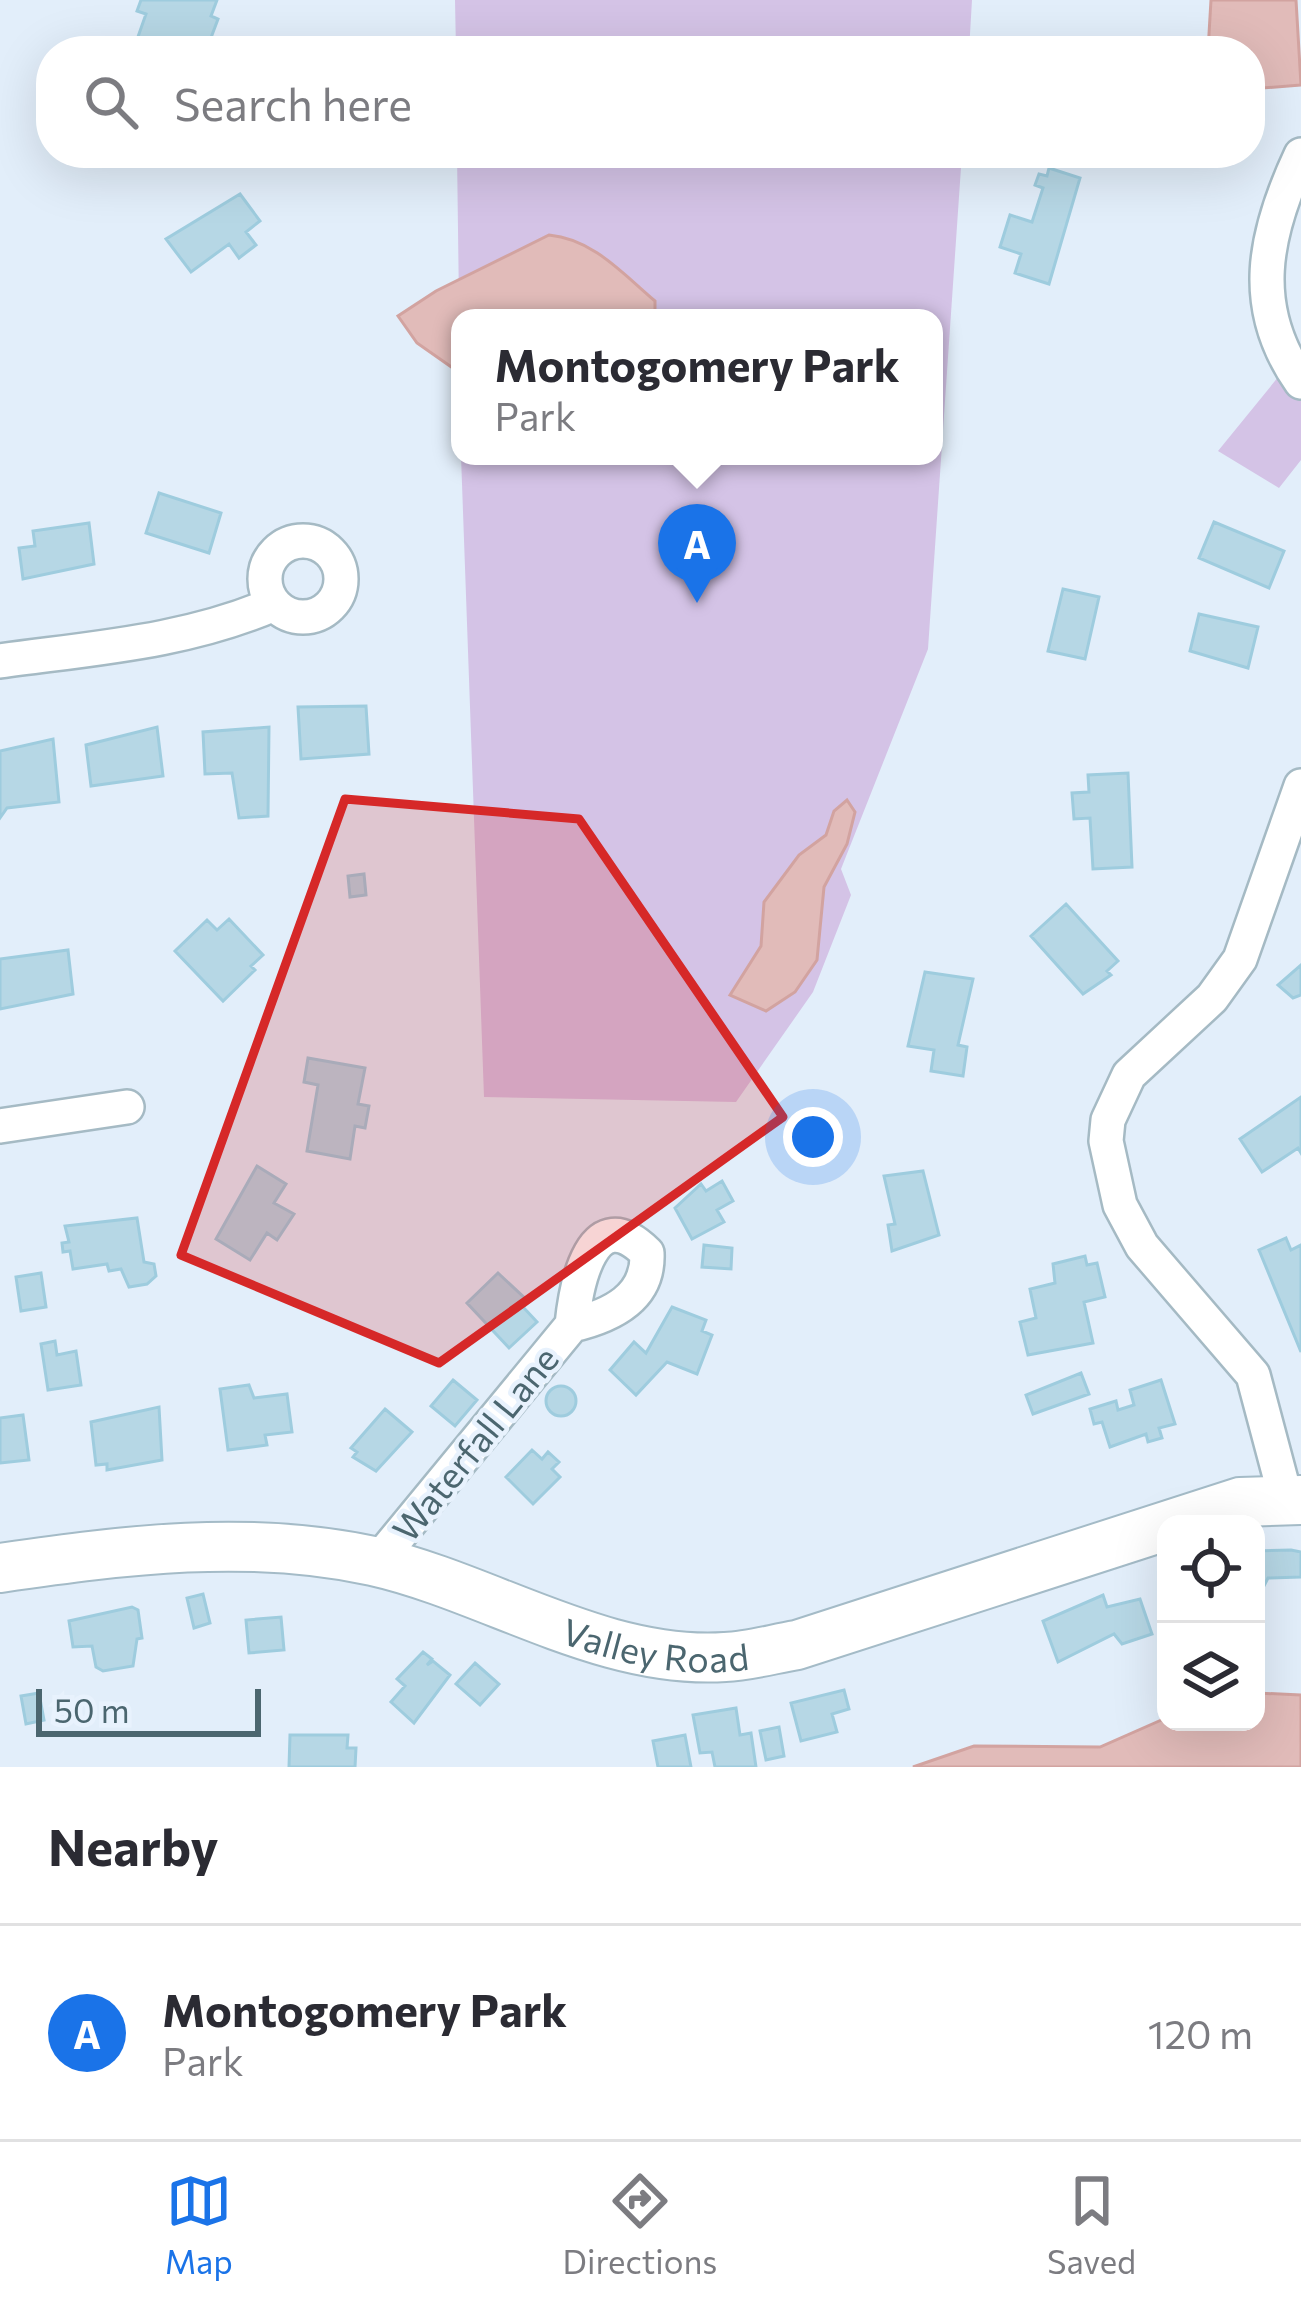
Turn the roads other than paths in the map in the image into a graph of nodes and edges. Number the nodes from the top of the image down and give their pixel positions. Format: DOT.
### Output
graph roads {
  1 [pos="1301,155"];
  2 [pos="1301,382"];
  3 [pos="274,604"];
  4 [pos="0,661"];
  5 [pos="1297,805"];
  6 [pos="127,1107"];
  7 [pos="0,1126"];
  8 [pos="572,1325"];
  9 [pos="1293,1500"];
  10 [pos="377,1562"];
  11 [pos="0,1568"];
  1 -- 2 [label="street"];
  3 -- 4 [label="street"];
  5 -- 9 [label="street"];
  6 -- 7 [label="street"];
  8 -- 10 [label="street, Waterfall Lane"];
  9 -- 10 [label="main road, Valley Road"];
  10 -- 11 [label="main road, Valley Road"];
}
